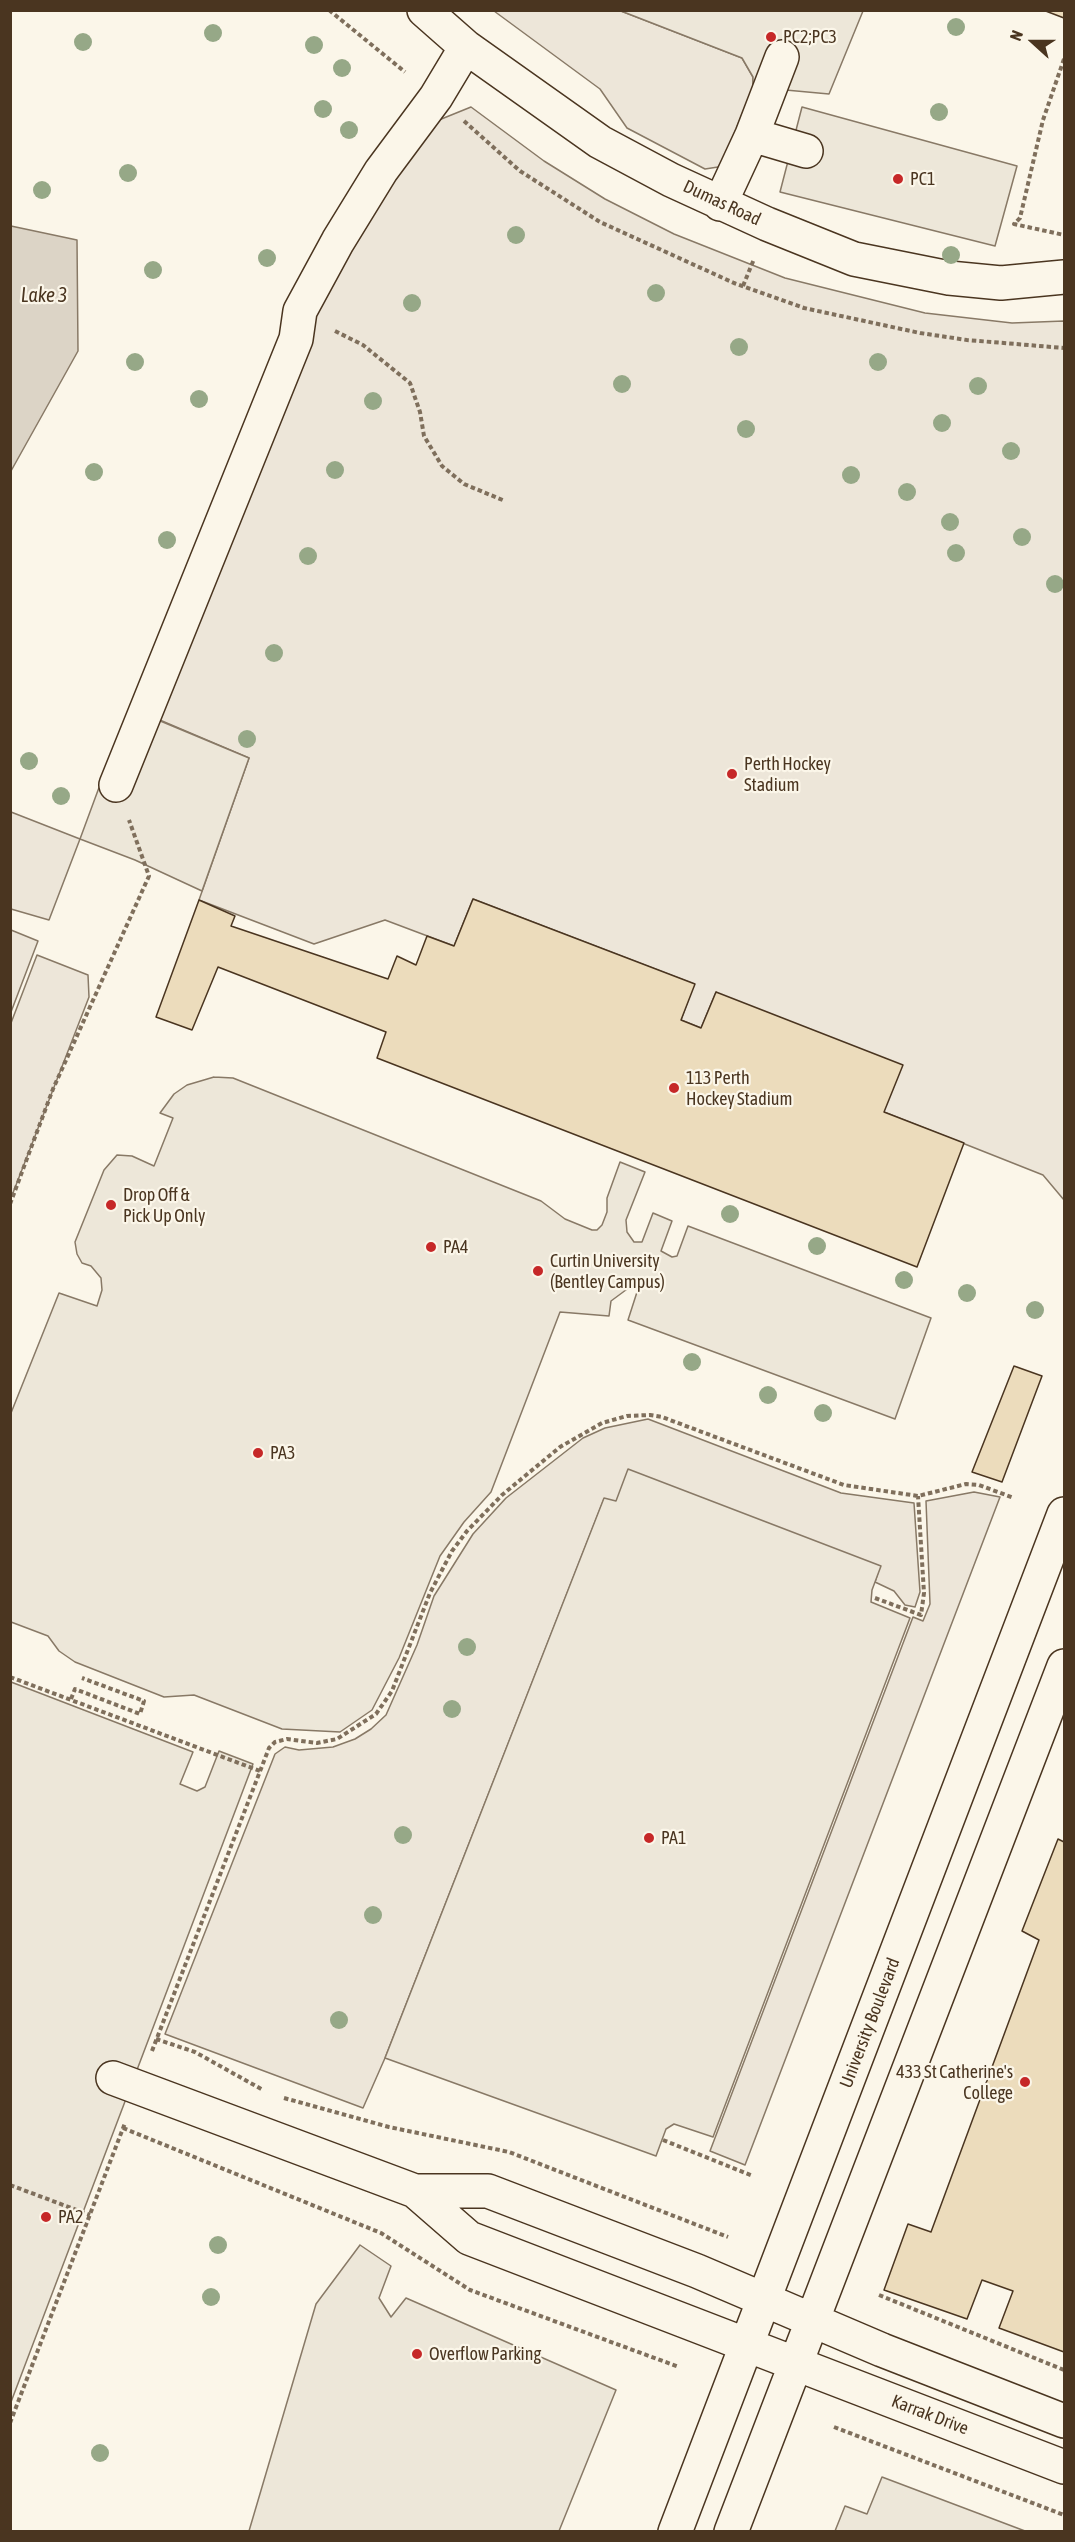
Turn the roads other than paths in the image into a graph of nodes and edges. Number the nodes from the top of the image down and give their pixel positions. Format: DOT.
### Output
graph roads {
  1 [pos="424,10"];
  2 [pos="466,47"];
  3 [pos="782,57"];
  4 [pos="752,135"];
  5 [pos="806,151"];
  6 [pos="720,204"];
  7 [pos="1065,277"];
  8 [pos="116,785"];
  9 [pos="1065,1514"];
  10 [pos="1065,1666"];
  11 [pos="126,2083"];
  12 [pos="415,2191"];
  13 [pos="764,2300"];
  14 [pos="812,2320"];
  15 [pos="746,2345"];
  16 [pos="795,2364"];
  17 [pos="1065,2421"];
  18 [pos="1065,2467"];
  19 [pos="675,2532"];
  20 [pos="731,2532"];
  1 -- 2 [label="street, Dumas Road"];
  2 -- 6 [label="street, Dumas Road"];
  2 -- 8 [label="street"];
  3 -- 4 [label="street"];
  4 -- 5 [label="street"];
  4 -- 6 [label="street"];
  6 -- 7 [label="street, Dumas Road"];
  9 -- 13 [label="street, University Boulevard"];
  10 -- 14 [label="street"];
  11 -- 12 [label="street"];
  12 -- 13 [label="street"];
  12 -- 15 [label="street, Karrak Drive"];
  13 -- 14 [label="street"];
  13 -- 15 [label="street, University Boulevard"];
  14 -- 16 [label="street"];
  14 -- 17 [label="street"];
  15 -- 16 [label="street, Karrak Drive"];
  15 -- 19 [label="street, University Boulevard"];
  16 -- 18 [label="street, Karrak Drive"];
  16 -- 20 [label="street"];
}
